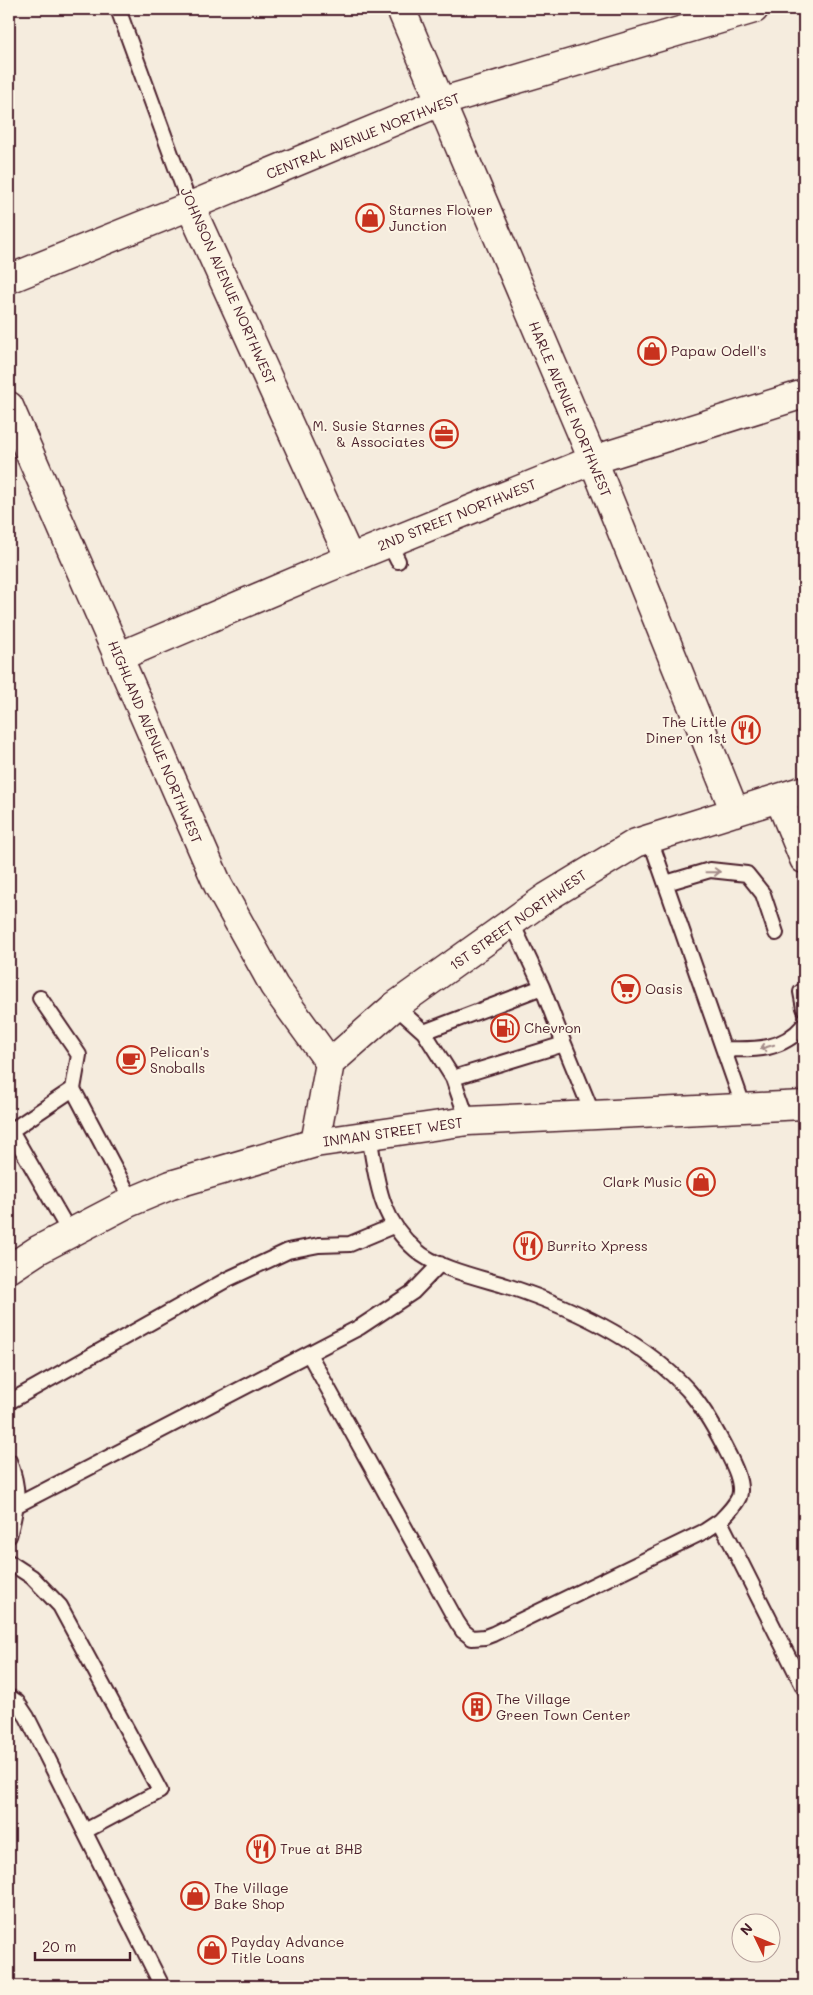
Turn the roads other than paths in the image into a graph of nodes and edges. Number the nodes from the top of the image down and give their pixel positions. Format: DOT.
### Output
graph roads {
  1 [pos="118,9"];
  2 [pos="401,9"];
  3 [pos="754,9"];
  4 [pos="440,102"];
  5 [pos="190,206"];
  6 [pos="9,279"];
  7 [pos="804,394"];
  8 [pos="9,406"];
  9 [pos="592,460"];
  10 [pos="350,559"];
  11 [pos="118,657"];
  12 [pos="792,794"];
  13 [pos="735,812"];
  14 [pos="650,839"];
  15 [pos="804,859"];
  16 [pos="666,883"];
  17 [pos="512,923"];
  18 [pos="776,933"];
  19 [pos="542,987"];
  20 [pos="801,992"];
  21 [pos="40,998"];
  22 [pos="395,1006"];
  23 [pos="804,1008"];
  24 [pos="804,1025"];
  25 [pos="424,1032"];
  26 [pos="564,1044"];
  27 [pos="724,1049"];
  28 [pos="330,1063"];
  29 [pos="453,1078"];
  30 [pos="74,1089"];
  31 [pos="804,1105"];
  32 [pos="744,1108"];
  33 [pos="593,1115"];
  34 [pos="468,1122"];
  35 [pos="10,1130"];
  36 [pos="369,1135"];
  37 [pos="315,1142"];
  38 [pos="132,1201"];
  39 [pos="393,1226"];
  40 [pos="70,1233"];
  41 [pos="440,1264"];
  42 [pos="9,1269"];
  43 [pos="309,1354"];
  44 [pos="9,1402"];
  45 [pos="9,1461"];
  46 [pos="17,1505"];
  47 [pos="720,1521"];
  48 [pos="9,1536"];
  49 [pos="9,1562"];
  50 [pos="804,1688"];
  51 [pos="9,1697"];
  52 [pos="84,1831"];
  53 [pos="162,1986"];
  1 -- 5 [label="lane, JOHNSON AVENUE NORTHWEST"];
  2 -- 4 [label="street, HARLE AVENUE NORTHWEST"];
  3 -- 4 [label="street, CENTRAL AVENUE NORTHWEST"];
  4 -- 5 [label="street, CENTRAL AVENUE NORTHWEST"];
  4 -- 9 [label="street, HARLE AVENUE NORTHWEST"];
  5 -- 6 [label="street, CENTRAL AVENUE NORTHWEST"];
  5 -- 10 [label="street, JOHNSON AVENUE NORTHWEST"];
  7 -- 9 [label="street, 2ND STREET NORTHWEST"];
  8 -- 11 [label="street, HIGHLAND AVENUE NORTHWEST"];
  9 -- 10 [label="street, 2ND STREET NORTHWEST"];
  9 -- 13 [label="street, HARLE AVENUE NORTHWEST"];
  10 -- 11 [label="street, 2ND STREET NORTHWEST"];
  11 -- 28 [label="street, HIGHLAND AVENUE NORTHWEST"];
  12 -- 13 [label="street, 1ST STREET NORTHWEST"];
  12 -- 15 [label="street"];
  13 -- 14 [label="street, 1ST STREET NORTHWEST"];
  14 -- 16 [label="lane"];
  14 -- 17 [label="street, 1ST STREET NORTHWEST"];
  16 -- 18 [label="lane, one-way"];
  16 -- 27 [label="lane"];
  17 -- 19 [label="lane"];
  17 -- 22 [label="street, 1ST STREET NORTHWEST"];
  19 -- 25 [label="lane"];
  19 -- 26 [label="lane"];
  20 -- 23 [label="lane"];
  21 -- 30 [label="lane"];
  22 -- 25 [label="lane"];
  22 -- 28 [label="street, 1ST STREET NORTHWEST"];
  24 -- 27 [label="lane, one-way"];
  25 -- 29 [label="lane"];
  26 -- 29 [label="lane"];
  26 -- 33 [label="lane"];
  27 -- 32 [label="lane"];
  28 -- 37 [label="street"];
  29 -- 34 [label="lane"];
  30 -- 35 [label="lane"];
  30 -- 38 [label="lane"];
  31 -- 32 [label="street, INMAN STREET WEST"];
  32 -- 33 [label="street, INMAN STREET WEST"];
  33 -- 34 [label="street, INMAN STREET WEST"];
  34 -- 36 [label="street, INMAN STREET WEST"];
  35 -- 40 [label="lane"];
  36 -- 37 [label="street, INMAN STREET WEST"];
  36 -- 39 [label="lane"];
  37 -- 38 [label="street, INMAN STREET WEST"];
  38 -- 40 [label="street, INMAN STREET WEST"];
  39 -- 41 [label="lane"];
  39 -- 44 [label="lane"];
  40 -- 42 [label="street, INMAN STREET WEST"];
  41 -- 43 [label="lane"];
  41 -- 47 [label="lane"];
  43 -- 46 [label="lane"];
  43 -- 47 [label="lane"];
  45 -- 46 [label="lane"];
  46 -- 48 [label="lane"];
  47 -- 50 [label="lane"];
  49 -- 52 [label="lane"];
  51 -- 52 [label="lane"];
  52 -- 53 [label="lane"];
}
